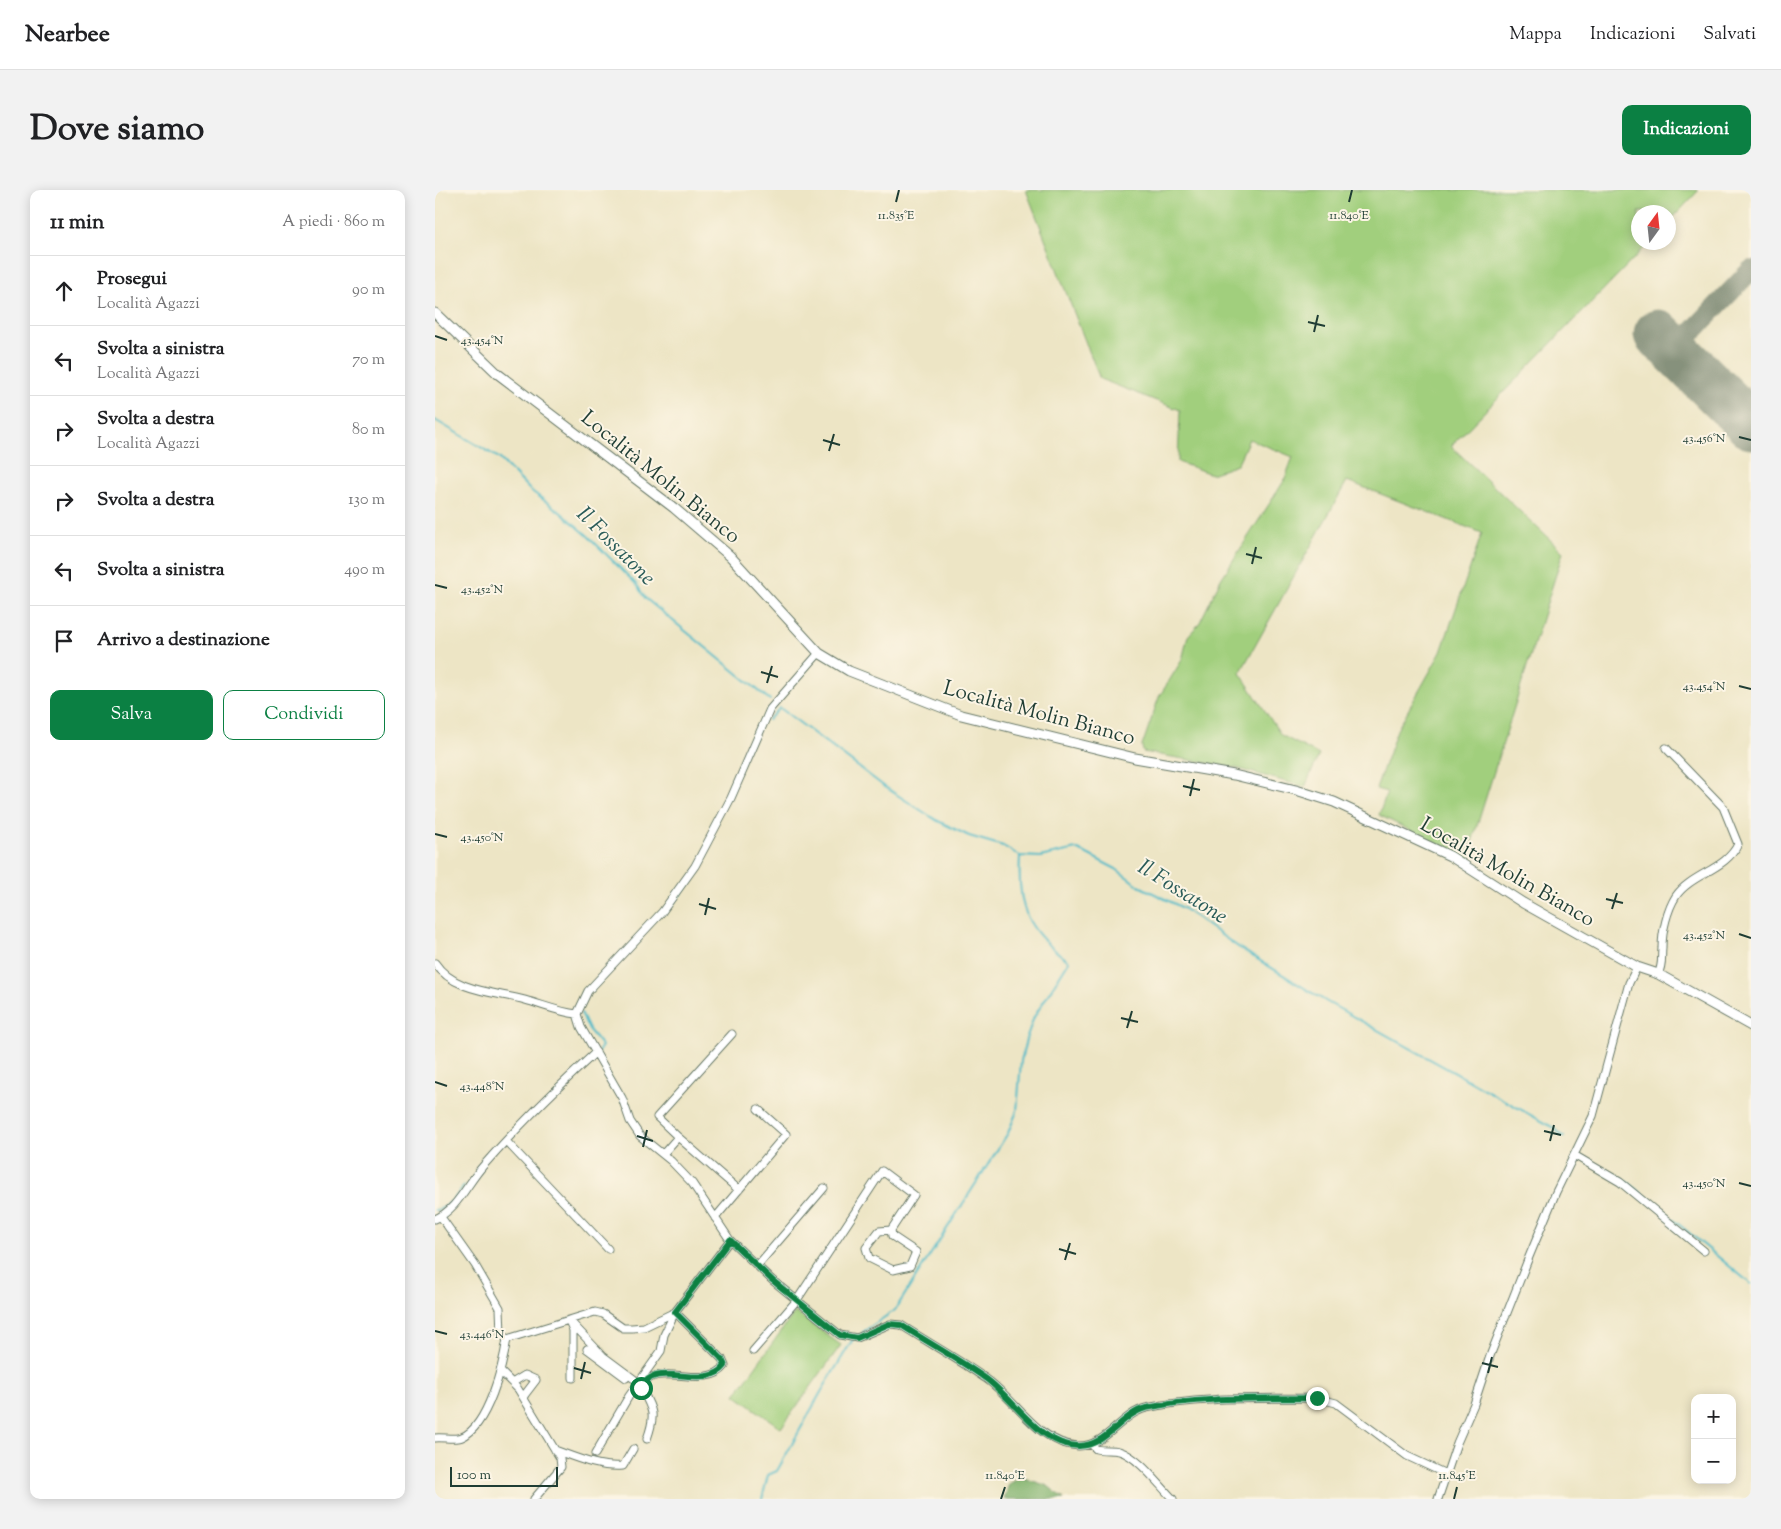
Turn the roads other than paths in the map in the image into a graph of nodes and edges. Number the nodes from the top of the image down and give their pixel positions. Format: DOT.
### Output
graph roads {
  1 [pos="435,313"];
  2 [pos="819,653"];
  3 [pos="1666,748"];
  4 [pos="435,963"];
  5 [pos="1637,967"];
  6 [pos="1658,974"];
  7 [pos="577,1014"];
  8 [pos="1751,1026"];
  9 [pos="732,1034"];
  10 [pos="596,1052"];
  11 [pos="758,1109"];
  12 [pos="678,1137"];
  13 [pos="506,1142"];
  14 [pos="663,1154"];
  15 [pos="1574,1155"];
  16 [pos="824,1188"];
  17 [pos="739,1190"];
  18 [pos="438,1218"];
  19 [pos="715,1218"];
  20 [pos="891,1230"];
  21 [pos="730,1240"];
  22 [pos="608,1249"];
  23 [pos="1704,1251"];
  24 [pos="757,1266"];
  25 [pos="797,1300"];
  26 [pos="675,1312"];
  27 [pos="569,1320"];
  28 [pos="507,1339"];
  29 [pos="587,1349"];
  30 [pos="753,1351"];
  31 [pos="501,1372"];
  32 [pos="573,1378"];
  33 [pos="636,1382"];
  34 [pos="512,1383"];
  35 [pos="523,1397"];
  36 [pos="435,1438"];
  37 [pos="647,1440"];
  38 [pos="1091,1444"];
  39 [pos="633,1449"];
  40 [pos="555,1450"];
  41 [pos="595,1454"];
  42 [pos="1446,1474"];
  43 [pos="534,1499"];
  44 [pos="1173,1499"];
  45 [pos="1438,1499"];
  1 -- 2 [label="street, Località Molin Bianco"];
  2 -- 5 [label="street, Località Molin Bianco"];
  2 -- 7 [label="street"];
  3 -- 6 [label="street"];
  4 -- 7 [label="street"];
  5 -- 6 [label="street, Località Molin Bianco"];
  5 -- 15 [label="street"];
  6 -- 8 [label="street, Località Molin Bianco"];
  7 -- 10 [label="street"];
  9 -- 12 [label="street"];
  10 -- 13 [label="street"];
  10 -- 14 [label="street"];
  11 -- 17 [label="street"];
  12 -- 14 [label="street"];
  12 -- 17 [label="street"];
  13 -- 18 [label="street"];
  13 -- 22 [label="street"];
  14 -- 19 [label="street"];
  15 -- 23 [label="street"];
  15 -- 42 [label="street"];
  16 -- 24 [label="street"];
  17 -- 19 [label="street"];
  18 -- 28 [label="street"];
  19 -- 21 [label="street"];
  20 -- 20 [label="street"];
  20 -- 25 [label="street"];
  21 -- 24 [label="street"];
  21 -- 26 [label="street"];
  24 -- 25 [label="street"];
  25 -- 30 [label="street"];
  25 -- 38 [label="street"];
  26 -- 27 [label="street"];
  26 -- 33 [label="street"];
  26 -- 37 [label="street"];
  27 -- 28 [label="street"];
  27 -- 32 [label="street"];
  27 -- 33 [label="street"];
  28 -- 31 [label="street"];
  29 -- 33 [label="street"];
  31 -- 34 [label="street"];
  31 -- 36 [label="street"];
  33 -- 41 [label="street"];
  34 -- 35 [label="street"];
  34 -- 35 [label="street"];
  35 -- 40 [label="street"];
  38 -- 42 [label="street"];
  38 -- 44 [label="street"];
  39 -- 40 [label="street"];
  40 -- 43 [label="street"];
  42 -- 45 [label="street"];
}
